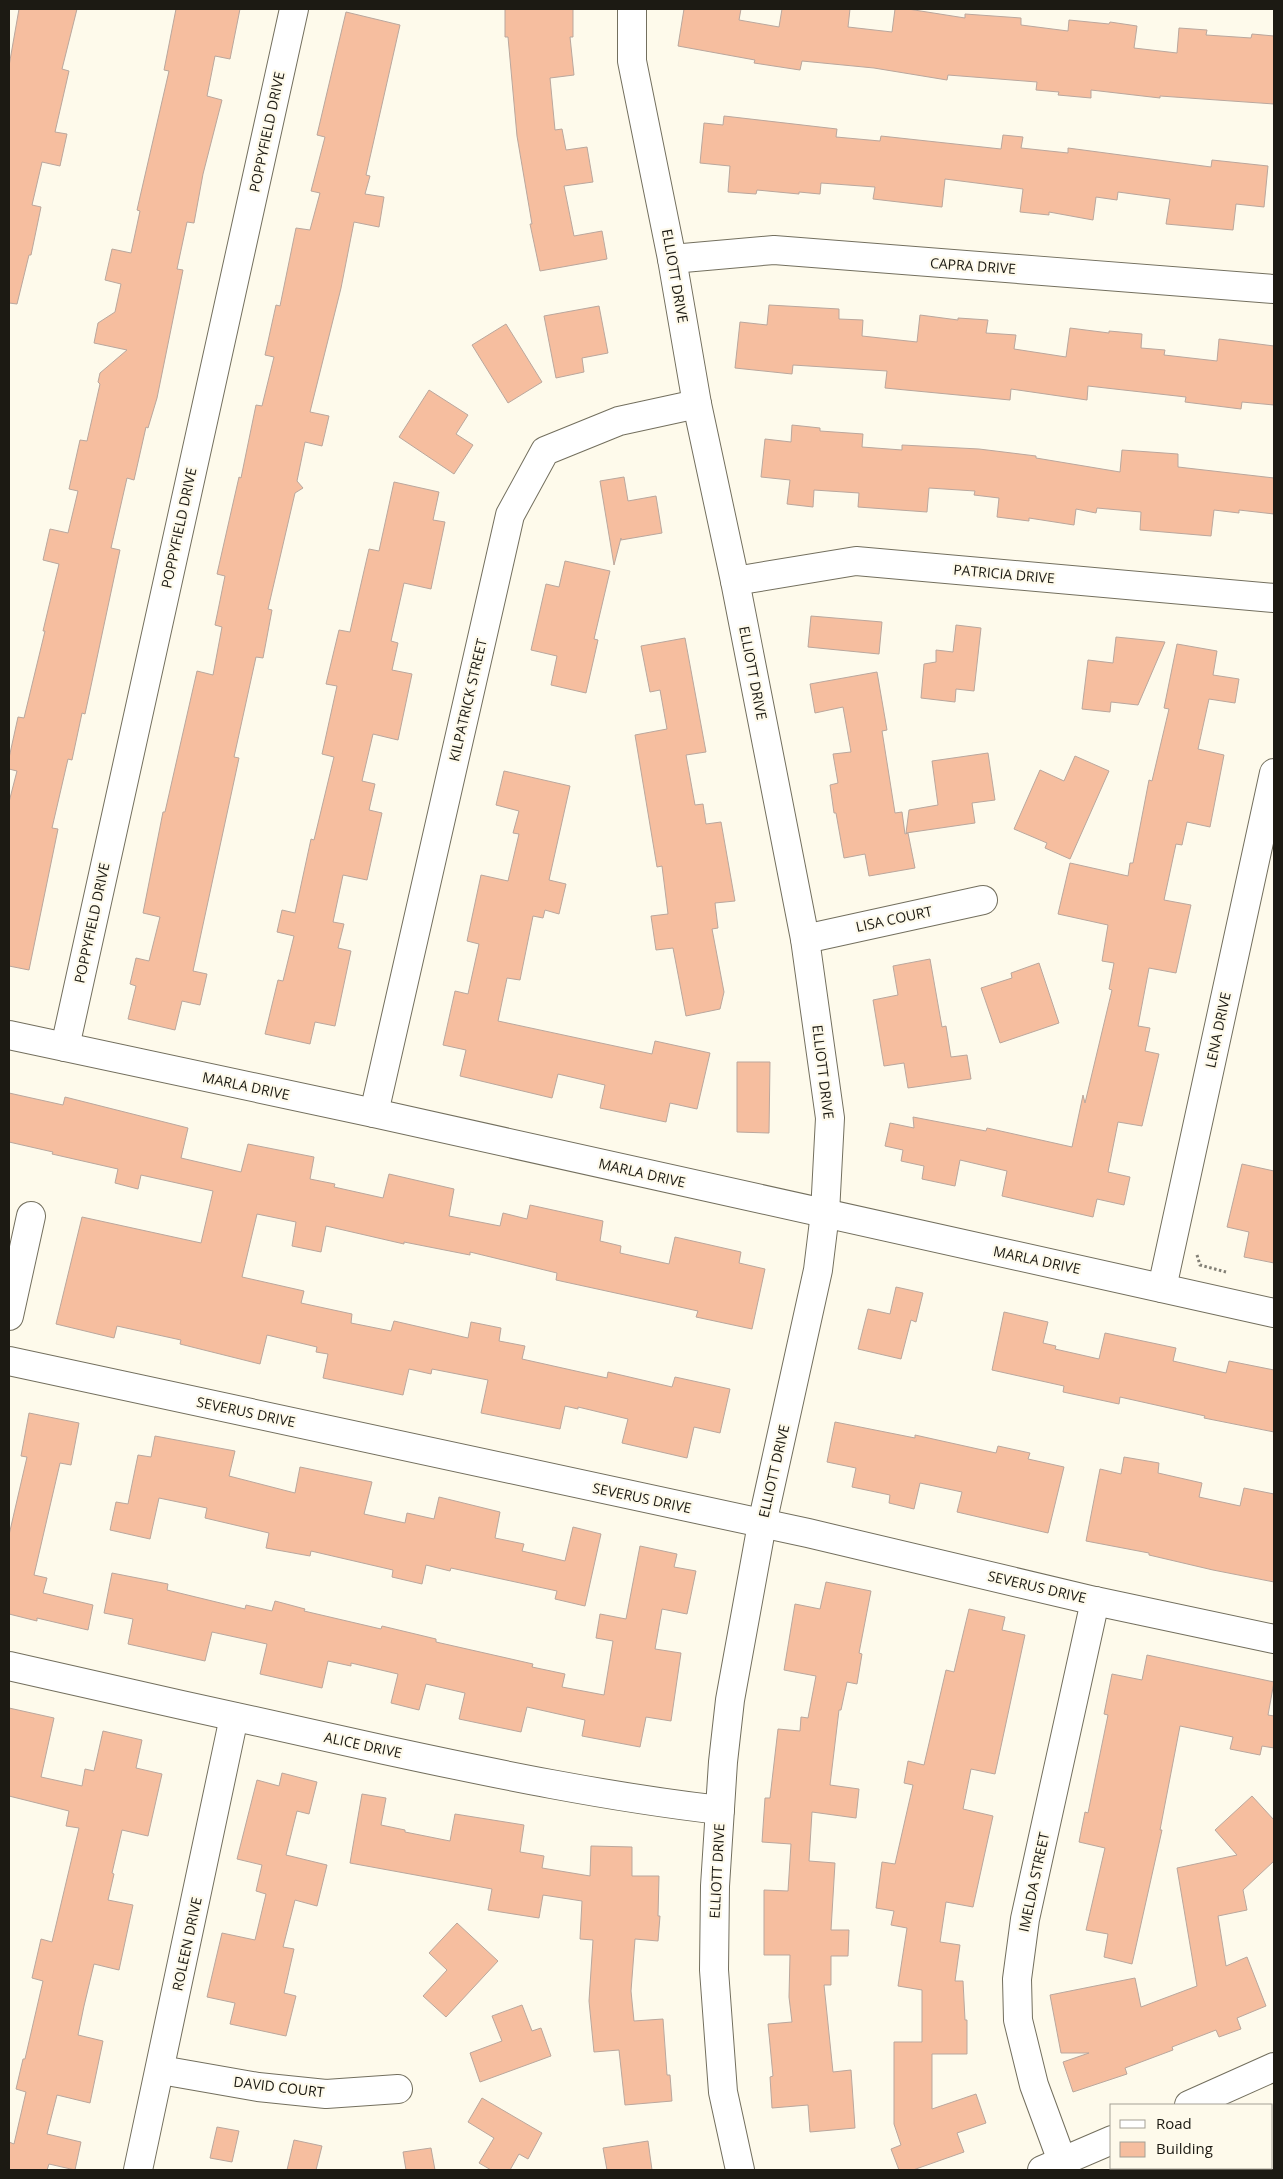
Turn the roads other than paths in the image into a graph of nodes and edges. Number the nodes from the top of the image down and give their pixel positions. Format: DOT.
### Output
graph roads {
  1 [pos="294,9"];
  2 [pos="632,9"];
  3 [pos="672,259"];
  4 [pos="1274,289"];
  5 [pos="697,404"];
  6 [pos="735,581"];
  7 [pos="1274,598"];
  8 [pos="1274,773"];
  9 [pos="983,900"];
  10 [pos="805,939"];
  11 [pos="9,1035"];
  12 [pos="65,1047"];
  13 [pos="374,1113"];
  14 [pos="825,1213"];
  15 [pos="31,1216"];
  16 [pos="1162,1288"];
  17 [pos="1274,1312"];
  18 [pos="9,1316"];
  19 [pos="9,1361"];
  20 [pos="762,1524"];
  21 [pos="1095,1601"];
  22 [pos="1274,1639"];
  23 [pos="9,1666"];
  24 [pos="234,1717"];
  25 [pos="720,1810"];
  26 [pos="1274,2067"];
  27 [pos="161,2070"];
  28 [pos="398,2089"];
  29 [pos="1191,2104"];
  30 [pos="1110,2141"];
  31 [pos="1052,2166"];
  32 [pos="138,2170"];
  33 [pos="740,2170"];
  1 -- 12 [label="street, POPPYFIELD DRIVE"];
  2 -- 3 [label="street, ELLIOTT DRIVE"];
  3 -- 4 [label="street, CAPRA DRIVE"];
  3 -- 5 [label="street, ELLIOTT DRIVE"];
  5 -- 6 [label="street, ELLIOTT DRIVE"];
  5 -- 13 [label="street, KILPATRICK STREET"];
  6 -- 7 [label="street, PATRICIA DRIVE"];
  6 -- 10 [label="street, ELLIOTT DRIVE"];
  8 -- 16 [label="street, LENA DRIVE"];
  9 -- 10 [label="street, LISA COURT"];
  10 -- 14 [label="street, ELLIOTT DRIVE"];
  11 -- 12 [label="street, MARLA DRIVE"];
  12 -- 13 [label="street, MARLA DRIVE"];
  13 -- 14 [label="street, MARLA DRIVE"];
  14 -- 16 [label="street, MARLA DRIVE"];
  14 -- 20 [label="street, ELLIOTT DRIVE"];
  15 -- 18 [label="street"];
  16 -- 17 [label="street, MARLA DRIVE"];
  19 -- 20 [label="street, SEVERUS DRIVE"];
  20 -- 21 [label="street, SEVERUS DRIVE"];
  20 -- 25 [label="street, ELLIOTT DRIVE"];
  21 -- 22 [label="street, SEVERUS DRIVE"];
  21 -- 31 [label="street, IMELDA STREET"];
  23 -- 24 [label="street, ALICE DRIVE"];
  24 -- 25 [label="street, ALICE DRIVE"];
  24 -- 27 [label="street, ROLEEN DRIVE"];
  25 -- 33 [label="street, ELLIOTT DRIVE"];
  26 -- 29 [label="street"];
  27 -- 28 [label="street, DAVID COURT"];
  27 -- 32 [label="street, ROLEEN DRIVE"];
  30 -- 31 [label="street"];
}
